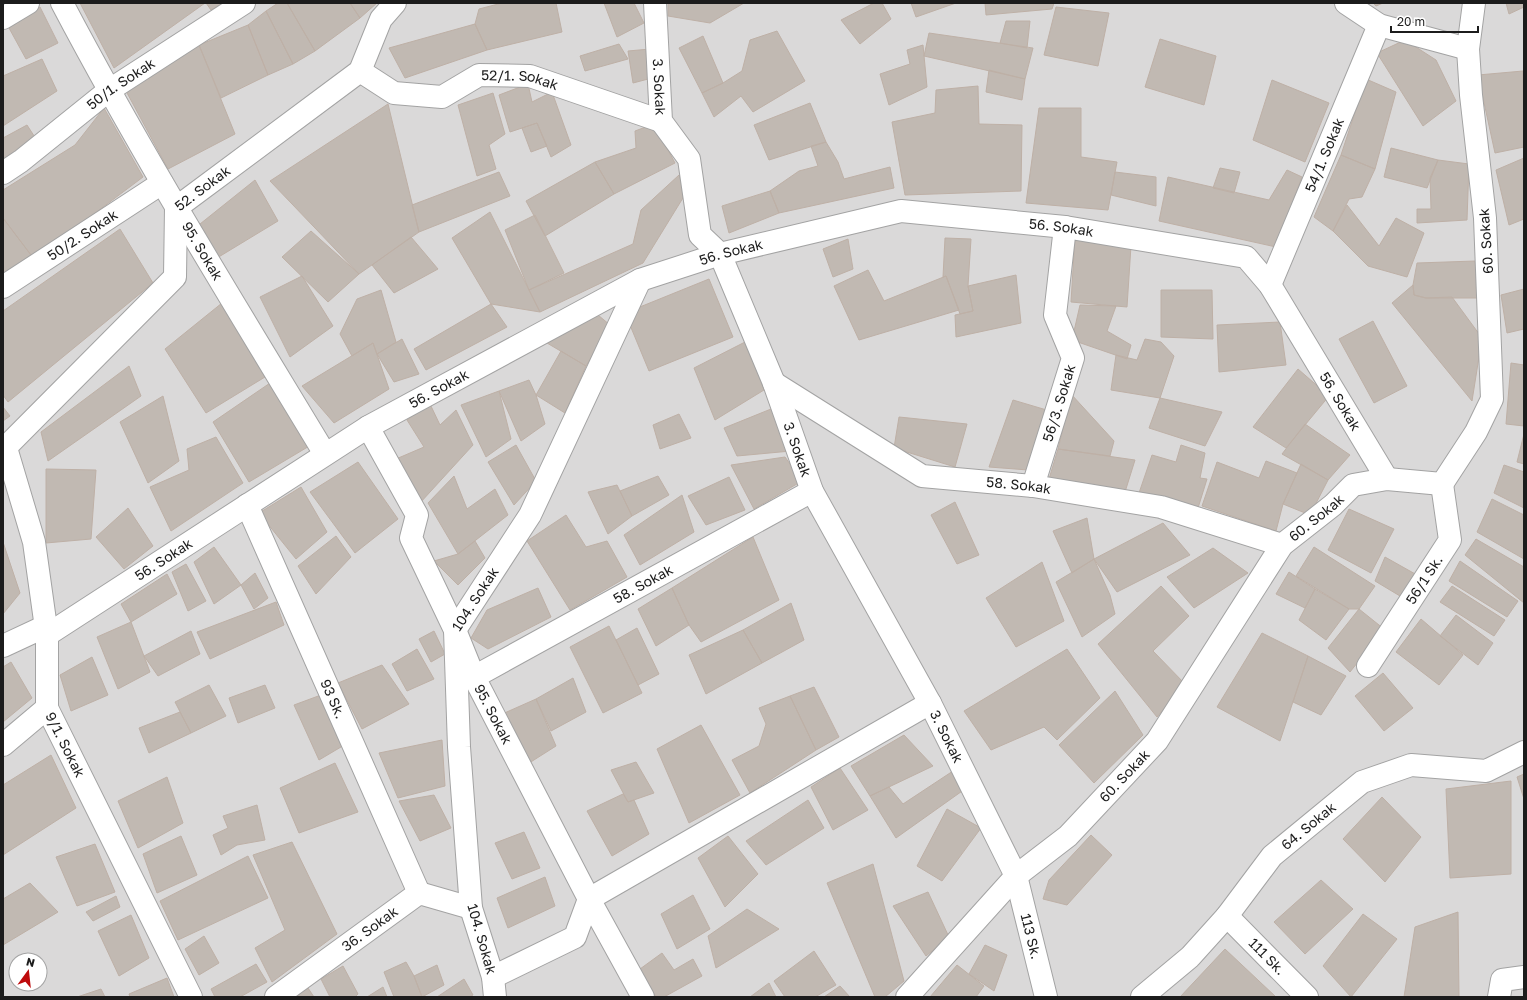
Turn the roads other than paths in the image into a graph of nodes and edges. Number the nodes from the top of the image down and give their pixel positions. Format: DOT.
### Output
graph roads {
  1 [pos="28,3"];
  2 [pos="62,3"];
  3 [pos="244,3"];
  4 [pos="395,3"];
  5 [pos="655,3"];
  6 [pos="1346,3"];
  7 [pos="1474,3"];
  8 [pos="3,18"];
  9 [pos="1379,25"];
  10 [pos="1468,49"];
  11 [pos="360,71"];
  12 [pos="108,91"];
  13 [pos="661,121"];
  14 [pos="3,173"];
  15 [pos="162,183"];
  16 [pos="176,208"];
  17 [pos="1065,227"];
  18 [pos="720,254"];
  19 [pos="640,280"];
  20 [pos="1270,285"];
  21 [pos="3,287"];
  22 [pos="774,384"];
  23 [pos="368,427"];
  24 [pos="5,449"];
  25 [pos="325,454"];
  26 [pos="1387,480"];
  27 [pos="1442,484"];
  28 [pos="1033,486"];
  29 [pos="812,491"];
  30 [pos="247,505"];
  31 [pos="1282,545"];
  32 [pos="455,630"];
  33 [pos="47,631"];
  34 [pos="3,646"];
  35 [pos="1368,666"];
  36 [pos="474,678"];
  37 [pos="930,703"];
  38 [pos="47,708"];
  39 [pos="3,745"];
  40 [pos="1524,752"];
  41 [pos="1016,876"];
  42 [pos="419,893"];
  43 [pos="589,899"];
  44 [pos="471,908"];
  45 [pos="1227,916"];
  46 [pos="1524,977"];
  47 [pos="494,987"];
  48 [pos="191,997"];
  49 [pos="276,997"];
  50 [pos="643,997"];
  51 [pos="907,997"];
  52 [pos="1046,997"];
  53 [pos="1142,997"];
  54 [pos="1307,997"];
  55 [pos="1499,997"];
  1 -- 8 [label="street"];
  2 -- 12 [label="street, 95. Sokak"];
  3 -- 12 [label="street, 50/1. Sokak"];
  4 -- 11 [label="street"];
  5 -- 13 [label="street, 3. Sokak"];
  6 -- 9 [label="street"];
  7 -- 10 [label="street, 60. Sokak"];
  9 -- 10 [label="street"];
  9 -- 20 [label="street, 54/1. Sokak"];
  10 -- 27 [label="street, 60. Sokak"];
  11 -- 13 [label="street, 52/1. Sokak"];
  11 -- 16 [label="street, 52. Sokak"];
  12 -- 14 [label="street, 50/1. Sokak"];
  12 -- 15 [label="street, 95. Sokak"];
  13 -- 18 [label="street, 3. Sokak"];
  15 -- 16 [label="street, 95. Sokak"];
  15 -- 21 [label="street, 50/2. Sokak"];
  16 -- 24 [label="street, 52. Sokak"];
  16 -- 25 [label="street, 95. Sokak"];
  17 -- 18 [label="street, 56. Sokak"];
  17 -- 20 [label="street, 56. Sokak"];
  17 -- 28 [label="street, 56/3. Sokak"];
  18 -- 19 [label="street, 56. Sokak"];
  18 -- 22 [label="street, 3. Sokak"];
  19 -- 23 [label="street, 56. Sokak"];
  19 -- 32 [label="street, 104. Sokak"];
  20 -- 26 [label="street, 56. Sokak"];
  22 -- 28 [label="street, 58. Sokak"];
  22 -- 29 [label="street, 3. Sokak"];
  23 -- 25 [label="street, 56. Sokak"];
  23 -- 32 [label="street, 95. Sokak"];
  24 -- 33 [label="street, 9/1. Sokak"];
  25 -- 30 [label="street, 56. Sokak"];
  26 -- 27 [label="street, 60. Sokak"];
  26 -- 31 [label="street, 60. Sokak"];
  27 -- 35 [label="street, 56/1 Sk."];
  28 -- 31 [label="street, 58. Sokak"];
  29 -- 36 [label="street, 58. Sokak"];
  29 -- 37 [label="street, 3. Sokak"];
  30 -- 33 [label="street, 56. Sokak"];
  30 -- 42 [label="street, 93 Sk."];
  31 -- 41 [label="street, 60. Sokak"];
  32 -- 36 [label="street, 95. Sokak"];
  32 -- 44 [label="street, 104. Sokak"];
  33 -- 34 [label="street, 56. Sokak"];
  33 -- 38 [label="street, 9/1. Sokak"];
  36 -- 43 [label="street, 95. Sokak"];
  37 -- 41 [label="street, 3. Sokak"];
  37 -- 43 [label="street"];
  38 -- 39 [label="street"];
  38 -- 48 [label="street, 9/1. Sokak"];
  40 -- 45 [label="street, 64. Sokak"];
  41 -- 51 [label="street, 60. Sokak"];
  41 -- 52 [label="street, 113 Sk."];
  42 -- 44 [label="street"];
  42 -- 49 [label="street, 36. Sokak"];
  43 -- 47 [label="street"];
  43 -- 50 [label="street, 95. Sokak"];
  44 -- 47 [label="street, 104. Sokak"];
  45 -- 53 [label="street, 64. Sokak"];
  45 -- 54 [label="street, 111 Sk."];
  46 -- 55 [label="street"];
}
